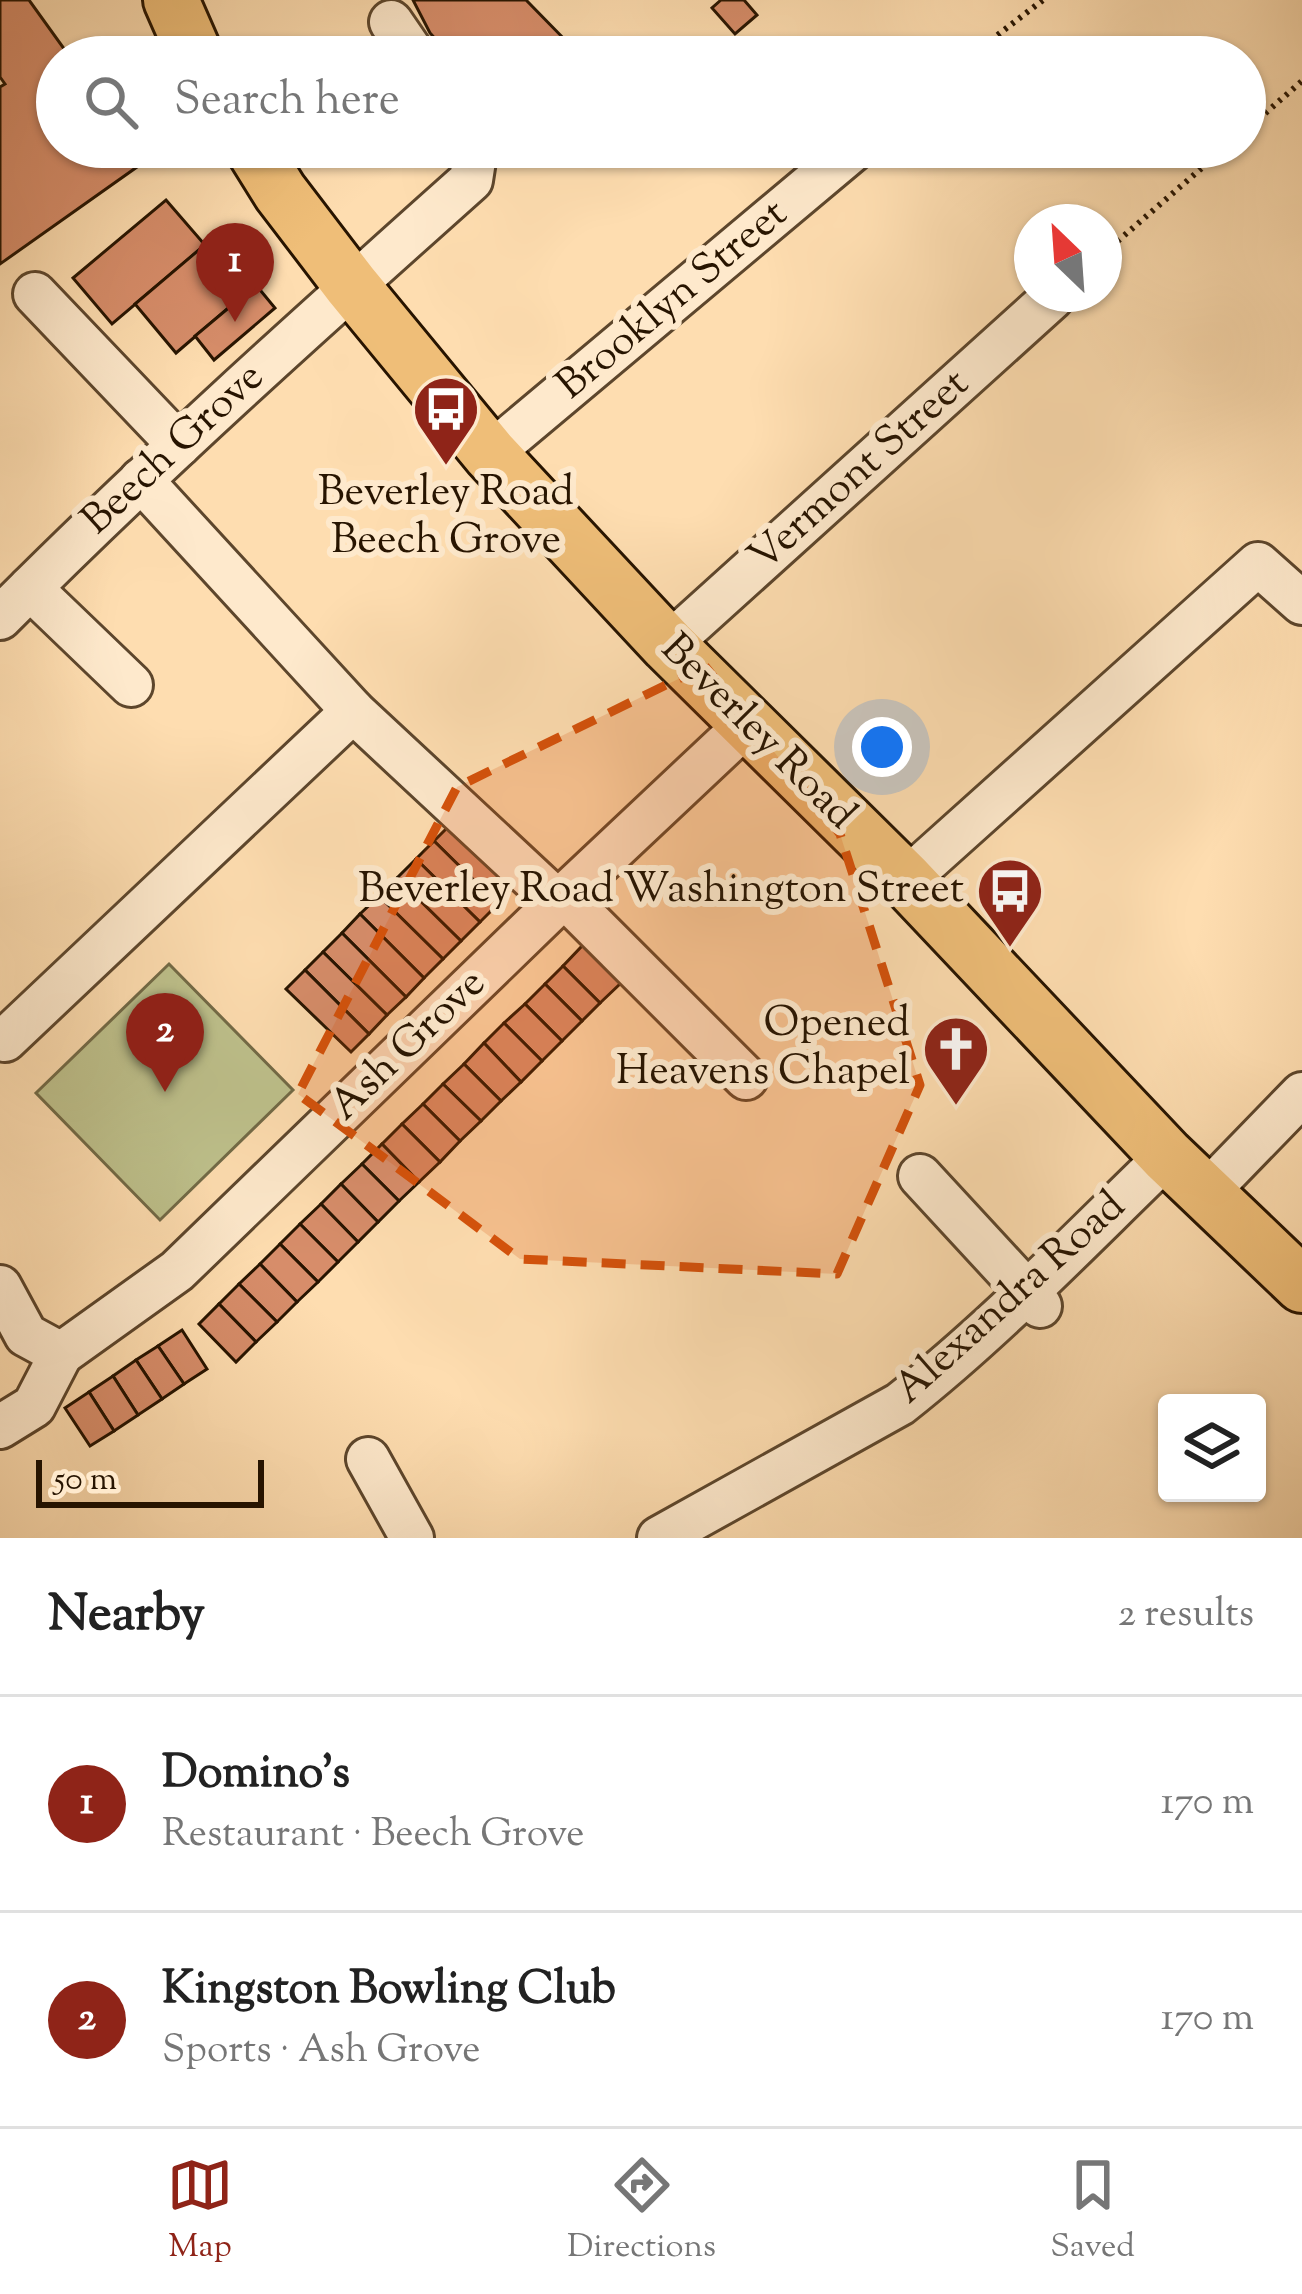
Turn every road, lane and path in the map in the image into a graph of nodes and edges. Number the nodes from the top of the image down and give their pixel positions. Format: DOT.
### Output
graph roads {
  1 [pos="171,0"];
  2 [pos="1042,0"];
  3 [pos="391,22"];
  4 [pos="187,36"];
  5 [pos="401,36"];
  6 [pos="996,36"];
  7 [pos="1302,81"];
  8 [pos="1266,112"];
  9 [pos="265,168"];
  10 [pos="473,168"];
  11 [pos="831,168"];
  12 [pos="1202,168"];
  13 [pos="1122,237"];
  14 [pos="351,285"];
  15 [pos="34,294"];
  16 [pos="1037,312"];
  17 [pos="178,446"];
  18 [pos="490,454"];
  19 [pos="141,480"];
  20 [pos="15,603"];
  21 [pos="1302,603"];
  22 [pos="668,645"];
  23 [pos="131,685"];
  24 [pos="352,712"];
  25 [pos="746,725"];
  26 [pos="906,880"];
  27 [pos="561,899"];
  28 [pos="5,1040"];
  29 [pos="746,1078"];
  30 [pos="1302,1094"];
  31 [pos="1167,1156"];
  32 [pos="920,1176"];
  33 [pos="1207,1192"];
  34 [pos="1302,1285"];
  35 [pos="0,1287"];
  36 [pos="1034,1298"];
  37 [pos="29,1344"];
  38 [pos="0,1427"];
  39 [pos="368,1459"];
  40 [pos="412,1538"];
  41 [pos="659,1538"];
  1 -- 4 [label="main road"];
  2 -- 6 [label="path"];
  3 -- 5 [label="street"];
  7 -- 8 [label="path"];
  9 -- 14 [label="main road, Beverley Road"];
  10 -- 14 [label="street, Beech Grove"];
  11 -- 18 [label="street, Brooklyn Street"];
  12 -- 13 [label="path"];
  14 -- 17 [label="street, Beech Grove"];
  14 -- 18 [label="main road, Beverley Road"];
  15 -- 17 [label="street"];
  16 -- 22 [label="street, Vermont Street"];
  17 -- 19 [label="street, Beech Grove"];
  18 -- 22 [label="main road, Beverley Road"];
  19 -- 20 [label="street, Beech Grove"];
  19 -- 24 [label="street"];
  20 -- 23 [label="street"];
  21 -- 26 [label="street"];
  22 -- 25 [label="main road, Beverley Road"];
  24 -- 27 [label="street"];
  24 -- 28 [label="street"];
  25 -- 26 [label="main road, Beverley Road"];
  25 -- 27 [label="street, Ash Grove"];
  26 -- 31 [label="main road, Beverley Road"];
  27 -- 29 [label="street"];
  27 -- 37 [label="street, Ash Grove"];
  30 -- 33 [label="street"];
  31 -- 33 [label="main road, Beverley Road"];
  31 -- 36 [label="street, Alexandra Road"];
  32 -- 36 [label="street"];
  33 -- 34 [label="main road, Beverley Road"];
  35 -- 37 [label="street"];
  36 -- 41 [label="street, Alexandra Road"];
  37 -- 38 [label="street, Ash Grove"];
  39 -- 40 [label="street"];
}
